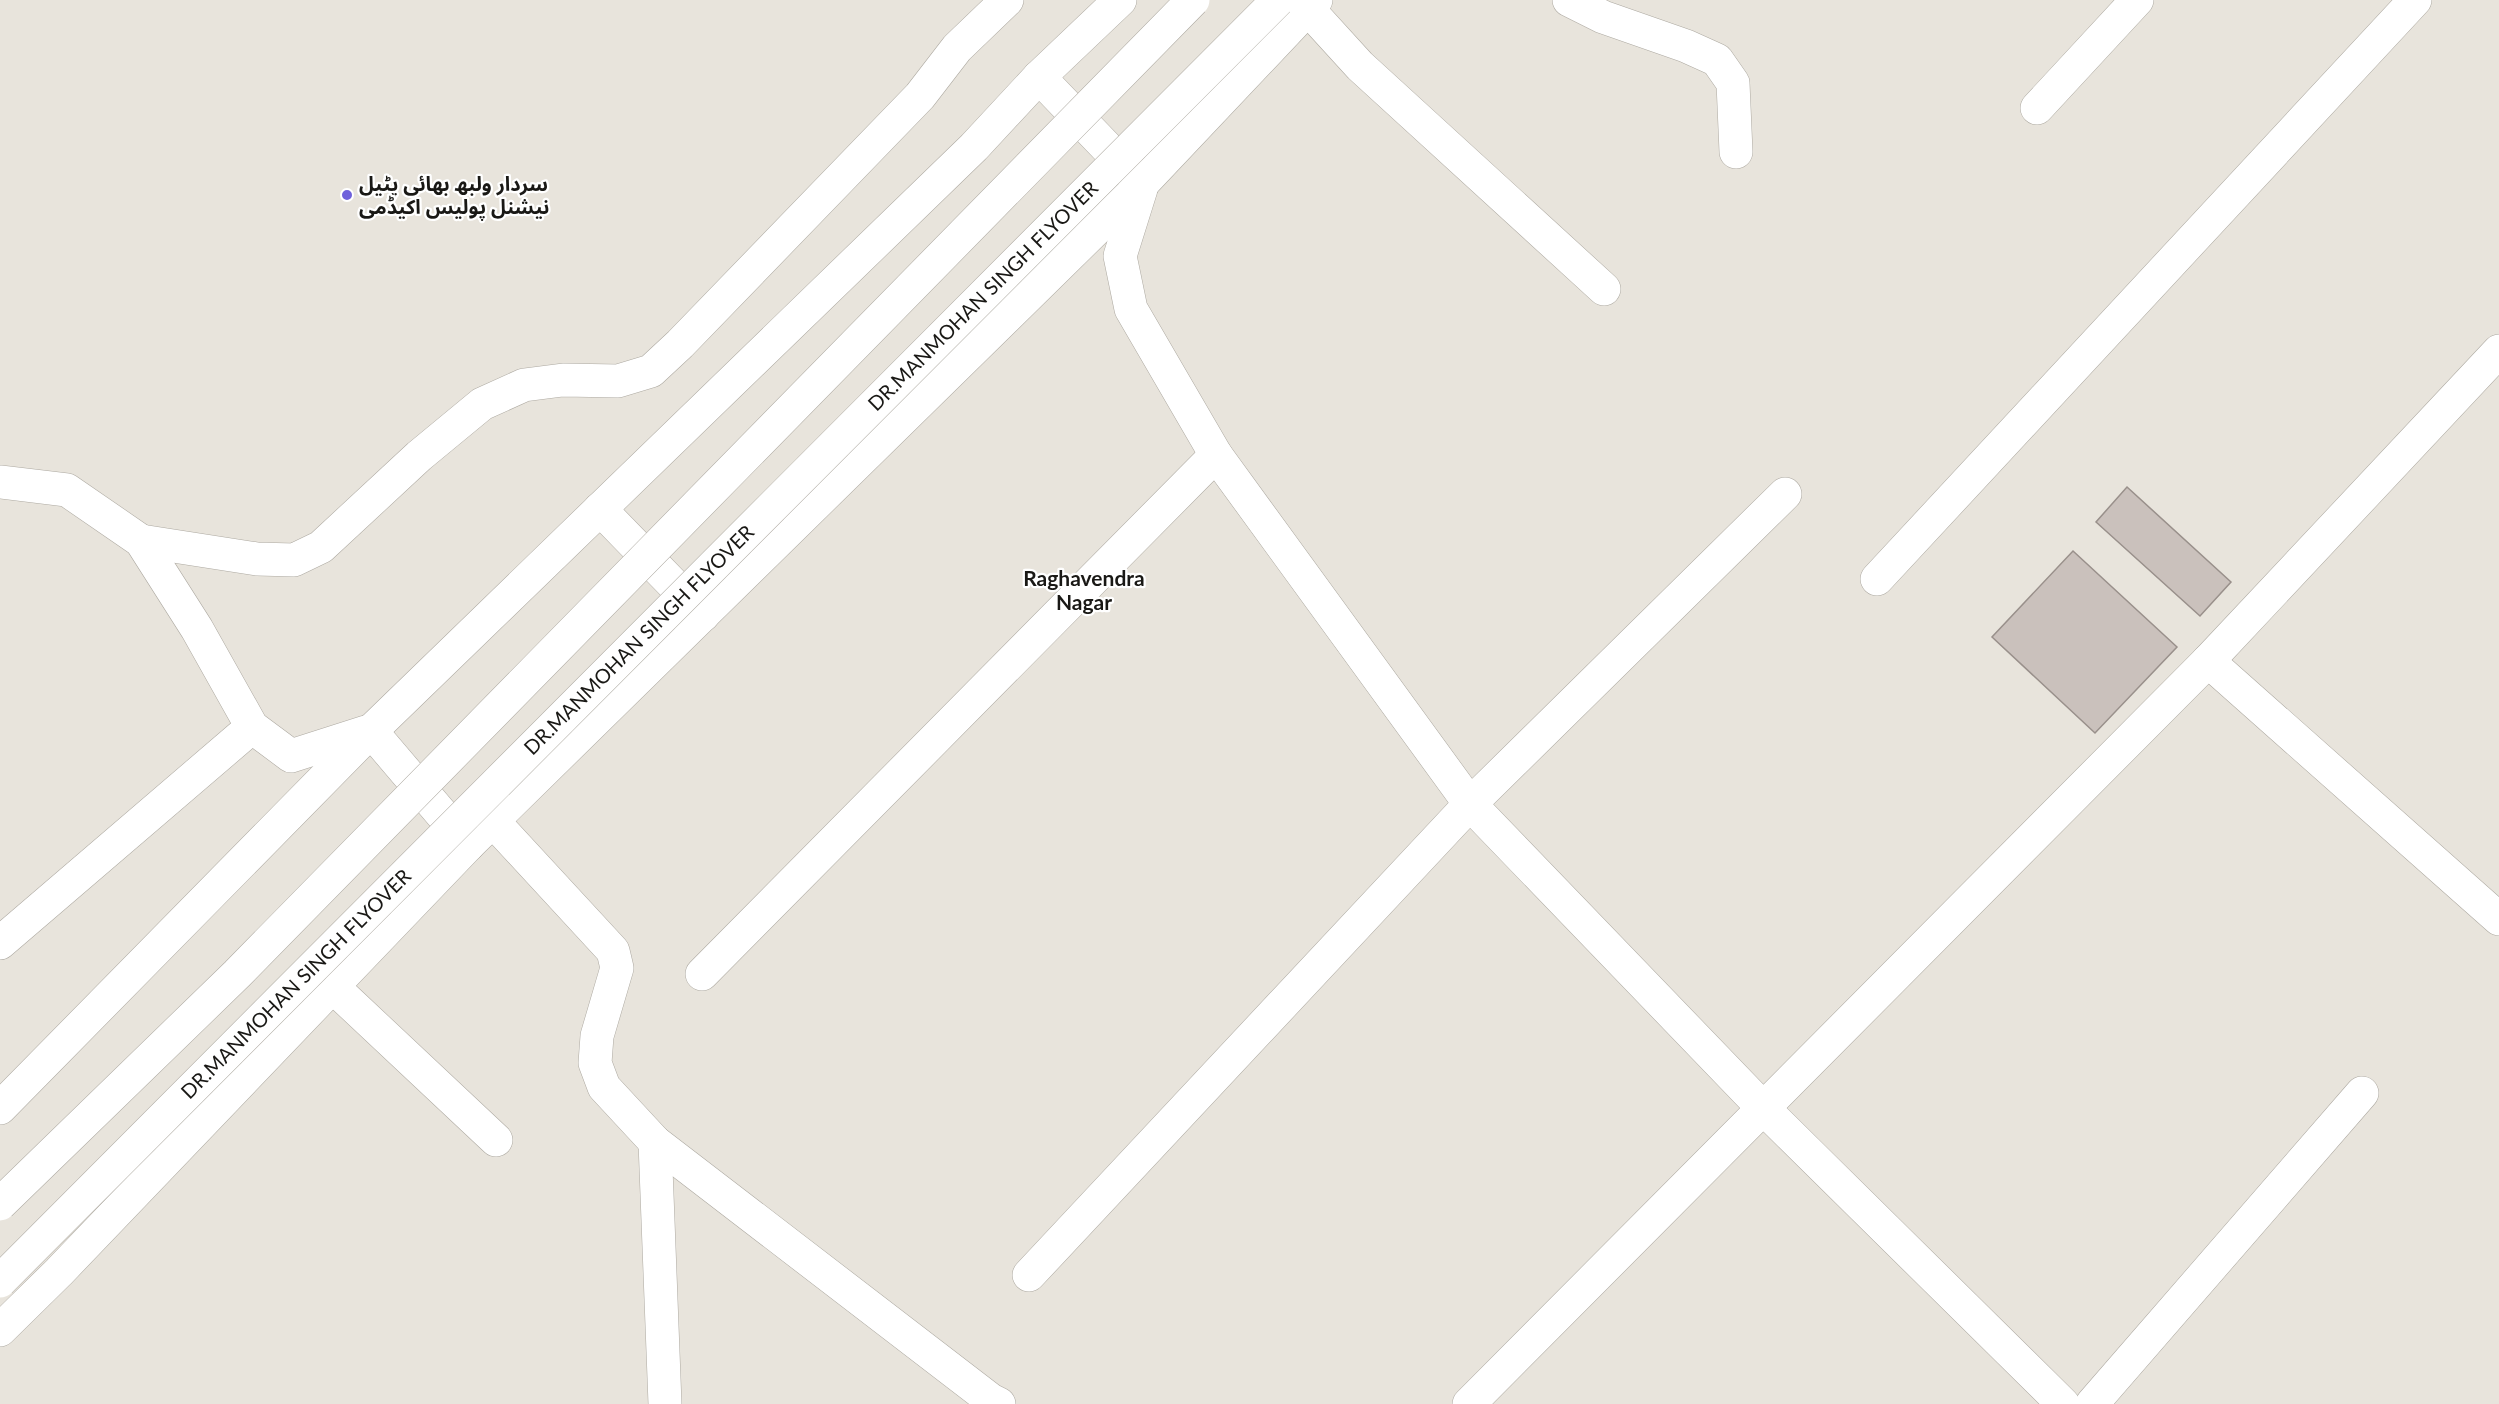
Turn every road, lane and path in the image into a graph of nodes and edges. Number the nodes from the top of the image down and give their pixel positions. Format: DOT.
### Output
graph roads {
  1 [pos="1007,0"];
  2 [pos="1120,0"];
  3 [pos="1193,0"];
  4 [pos="1569,0"];
  5 [pos="2137,0"];
  6 [pos="2415,0"];
  7 [pos="1301,3"];
  8 [pos="1039,77"];
  9 [pos="2037,108"];
  10 [pos="1736,152"];
  11 [pos="1142,184"];
  12 [pos="1604,289"];
  13 [pos="2499,351"];
  14 [pos="1216,455"];
  15 [pos="0,482"];
  16 [pos="1785,494"];
  17 [pos="600,509"];
  18 [pos="141,541"];
  19 [pos="1877,579"];
  20 [pos="703,615"];
  21 [pos="2208,661"];
  22 [pos="252,728"];
  23 [pos="371,731"];
  24 [pos="1470,804"];
  25 [pos="493,821"];
  26 [pos="468,845"];
  27 [pos="2499,919"];
  28 [pos="0,944"];
  29 [pos="702,974"];
  30 [pos="332,986"];
  31 [pos="2362,1093"];
  32 [pos="0,1108"];
  33 [pos="1762,1108"];
  34 [pos="496,1140"];
  35 [pos="655,1142"];
  36 [pos="0,1204"];
  37 [pos="1029,1275"];
  38 [pos="0,1281"];
  39 [pos="0,1330"];
  40 [pos="665,1404"];
  41 [pos="999,1404"];
  42 [pos="1468,1404"];
  43 [pos="2063,1404"];
  44 [pos="2092,1404"];
  1 -- 18 [label="main road"];
  2 -- 8 [label="main road"];
  3 -- 36 [label="main road, bridge"];
  4 -- 10 [label="main road"];
  5 -- 9 [label="main road"];
  6 -- 19 [label="main road"];
  7 -- 11 [label="main road"];
  7 -- 12 [label="main road"];
  7 -- 38 [label="main road, DR.MANMOHAN SINGH FLYOVER, bridge"];
  8 -- 11 [label="main road"];
  8 -- 17 [label="main road"];
  11 -- 14 [label="main road"];
  11 -- 20 [label="main road"];
  13 -- 21 [label="main road"];
  14 -- 24 [label="main road"];
  14 -- 29 [label="main road"];
  15 -- 18 [label="main road"];
  16 -- 24 [label="main road"];
  17 -- 20 [label="main road"];
  17 -- 23 [label="main road"];
  18 -- 22 [label="main road"];
  20 -- 25 [label="main road"];
  21 -- 27 [label="main road"];
  21 -- 33 [label="main road"];
  22 -- 23 [label="main road"];
  22 -- 28 [label="main road"];
  23 -- 26 [label="main road"];
  23 -- 32 [label="main road"];
  24 -- 33 [label="main road"];
  24 -- 37 [label="main road"];
  25 -- 26 [label="main road"];
  25 -- 35 [label="main road"];
  26 -- 30 [label="main road"];
  30 -- 34 [label="main road"];
  30 -- 39 [label="main road"];
  31 -- 44 [label="main road"];
  33 -- 42 [label="main road"];
  33 -- 43 [label="main road"];
  35 -- 40 [label="main road"];
  35 -- 41 [label="main road"];
}
